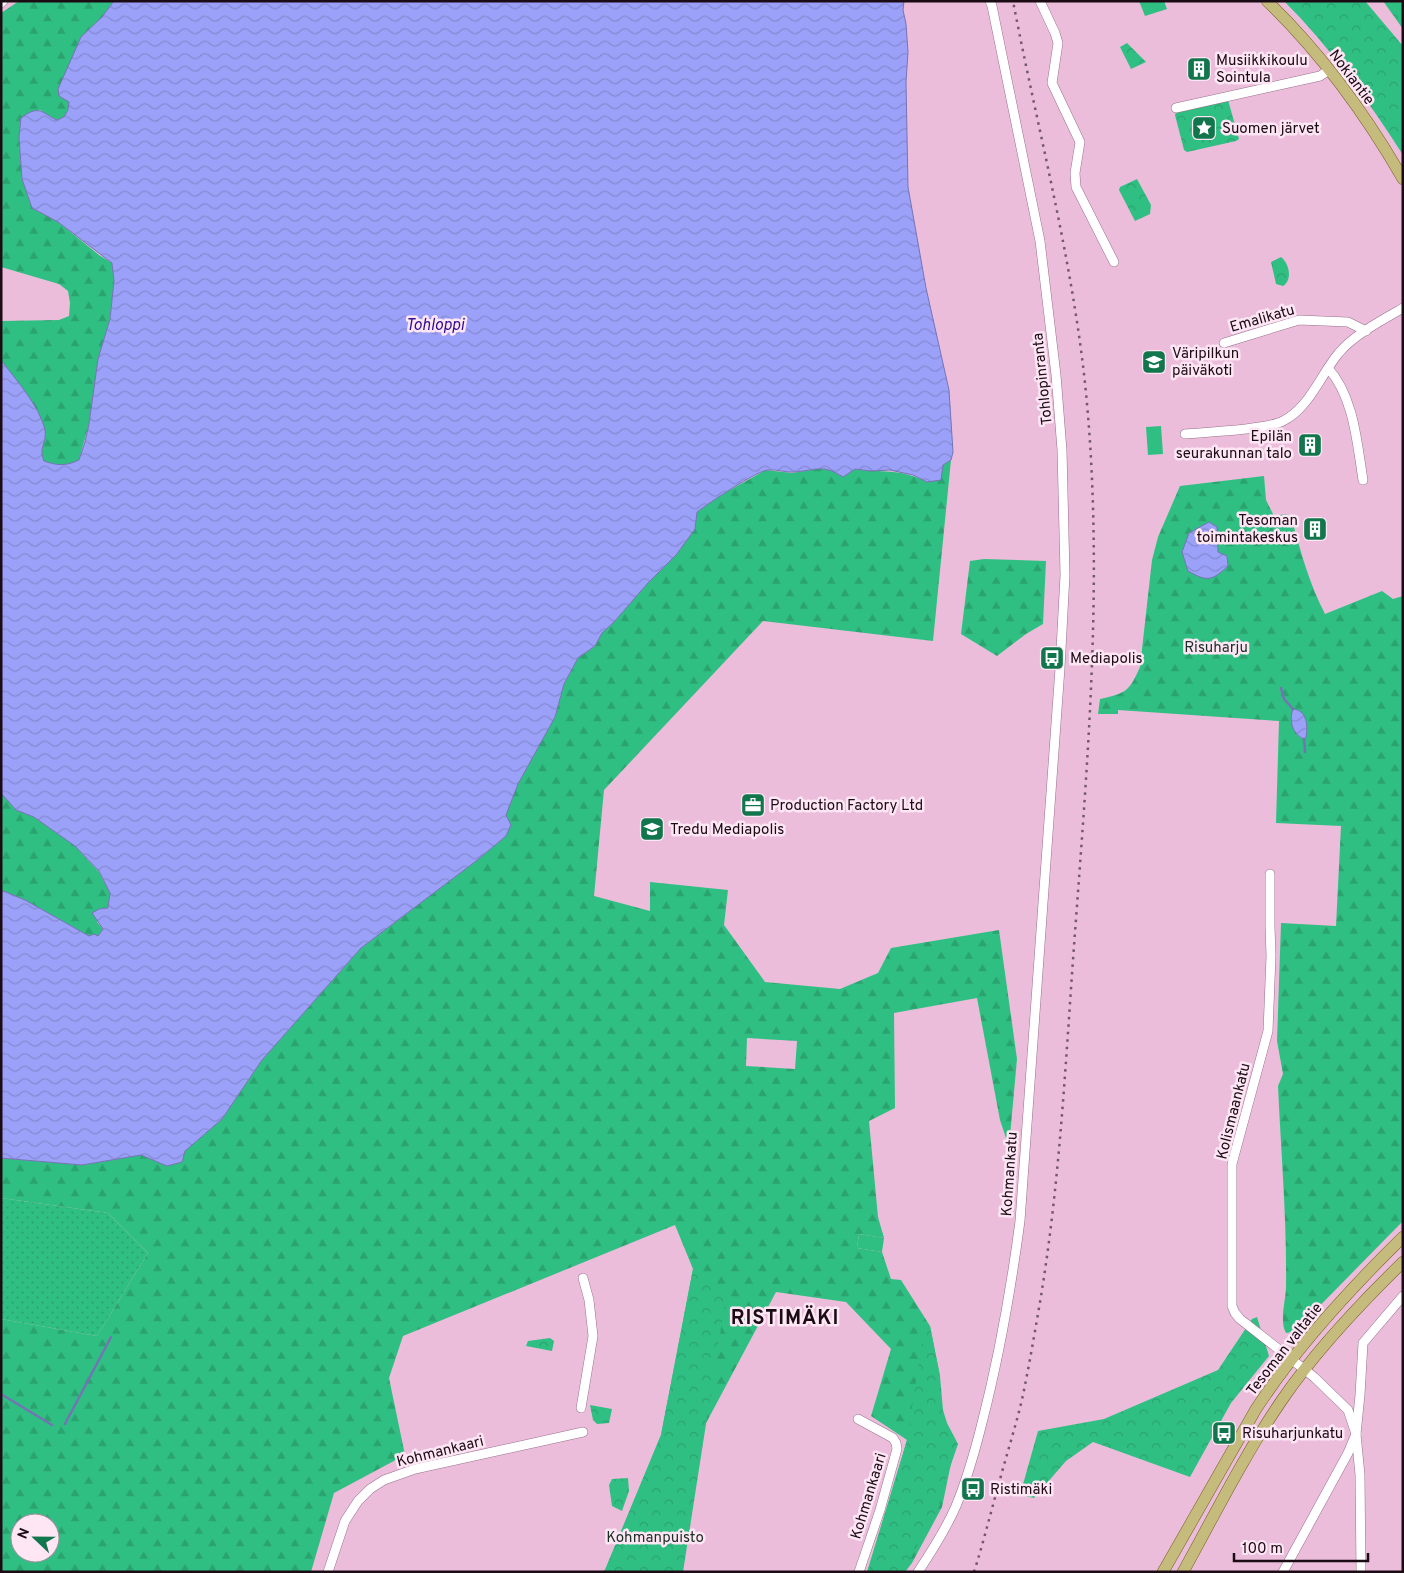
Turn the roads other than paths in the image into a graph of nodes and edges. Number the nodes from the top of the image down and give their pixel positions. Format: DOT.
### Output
graph roads {
  1 [pos="990,1"];
  2 [pos="1040,1"];
  3 [pos="1267,1"];
  4 [pos="1329,70"];
  5 [pos="1176,108"];
  6 [pos="1403,179"];
  7 [pos="1114,262"];
  8 [pos="1403,308"];
  9 [pos="1366,331"];
  10 [pos="1224,343"];
  11 [pos="1328,368"];
  12 [pos="1185,434"];
  13 [pos="1363,480"];
  14 [pos="1053,760"];
  15 [pos="1270,874"];
  16 [pos="1403,1237"];
  17 [pos="1403,1262"];
  18 [pos="583,1278"];
  19 [pos="1403,1296"];
  20 [pos="1292,1358"];
  21 [pos="1305,1370"];
  22 [pos="581,1408"];
  23 [pos="858,1419"];
  24 [pos="583,1432"];
  25 [pos="1356,1434"];
  26 [pos="328,1572"];
  27 [pos="859,1572"];
  28 [pos="918,1572"];
  29 [pos="1163,1572"];
  30 [pos="1183,1572"];
  31 [pos="1283,1572"];
  32 [pos="1361,1572"];
  1 -- 14 [label="street, Tohlopinranta"];
  2 -- 7 [label="street"];
  3 -- 4 [label="main road, Nokiantie"];
  4 -- 5 [label="street"];
  4 -- 6 [label="main road, Nokiantie"];
  8 -- 9 [label="street"];
  9 -- 10 [label="street, Emalikatu"];
  9 -- 11 [label="street"];
  11 -- 12 [label="street"];
  11 -- 13 [label="street"];
  14 -- 28 [label="street, Kohmankatu"];
  15 -- 20 [label="street, Kolismaankatu"];
  16 -- 20 [label="main road, Tesoman valtatie"];
  17 -- 21 [label="main road, Tesoman valtatie"];
  18 -- 22 [label="street"];
  19 -- 25 [label="street"];
  20 -- 21 [label="street, Kolismaankatu"];
  20 -- 29 [label="main road, Tesoman valtatie"];
  21 -- 25 [label="street, Kolismaankatu"];
  21 -- 30 [label="main road, Tesoman valtatie"];
  23 -- 27 [label="street, Kohmankaari"];
  24 -- 26 [label="street, Kohmankaari"];
  25 -- 31 [label="street"];
  25 -- 32 [label="street"];
}
